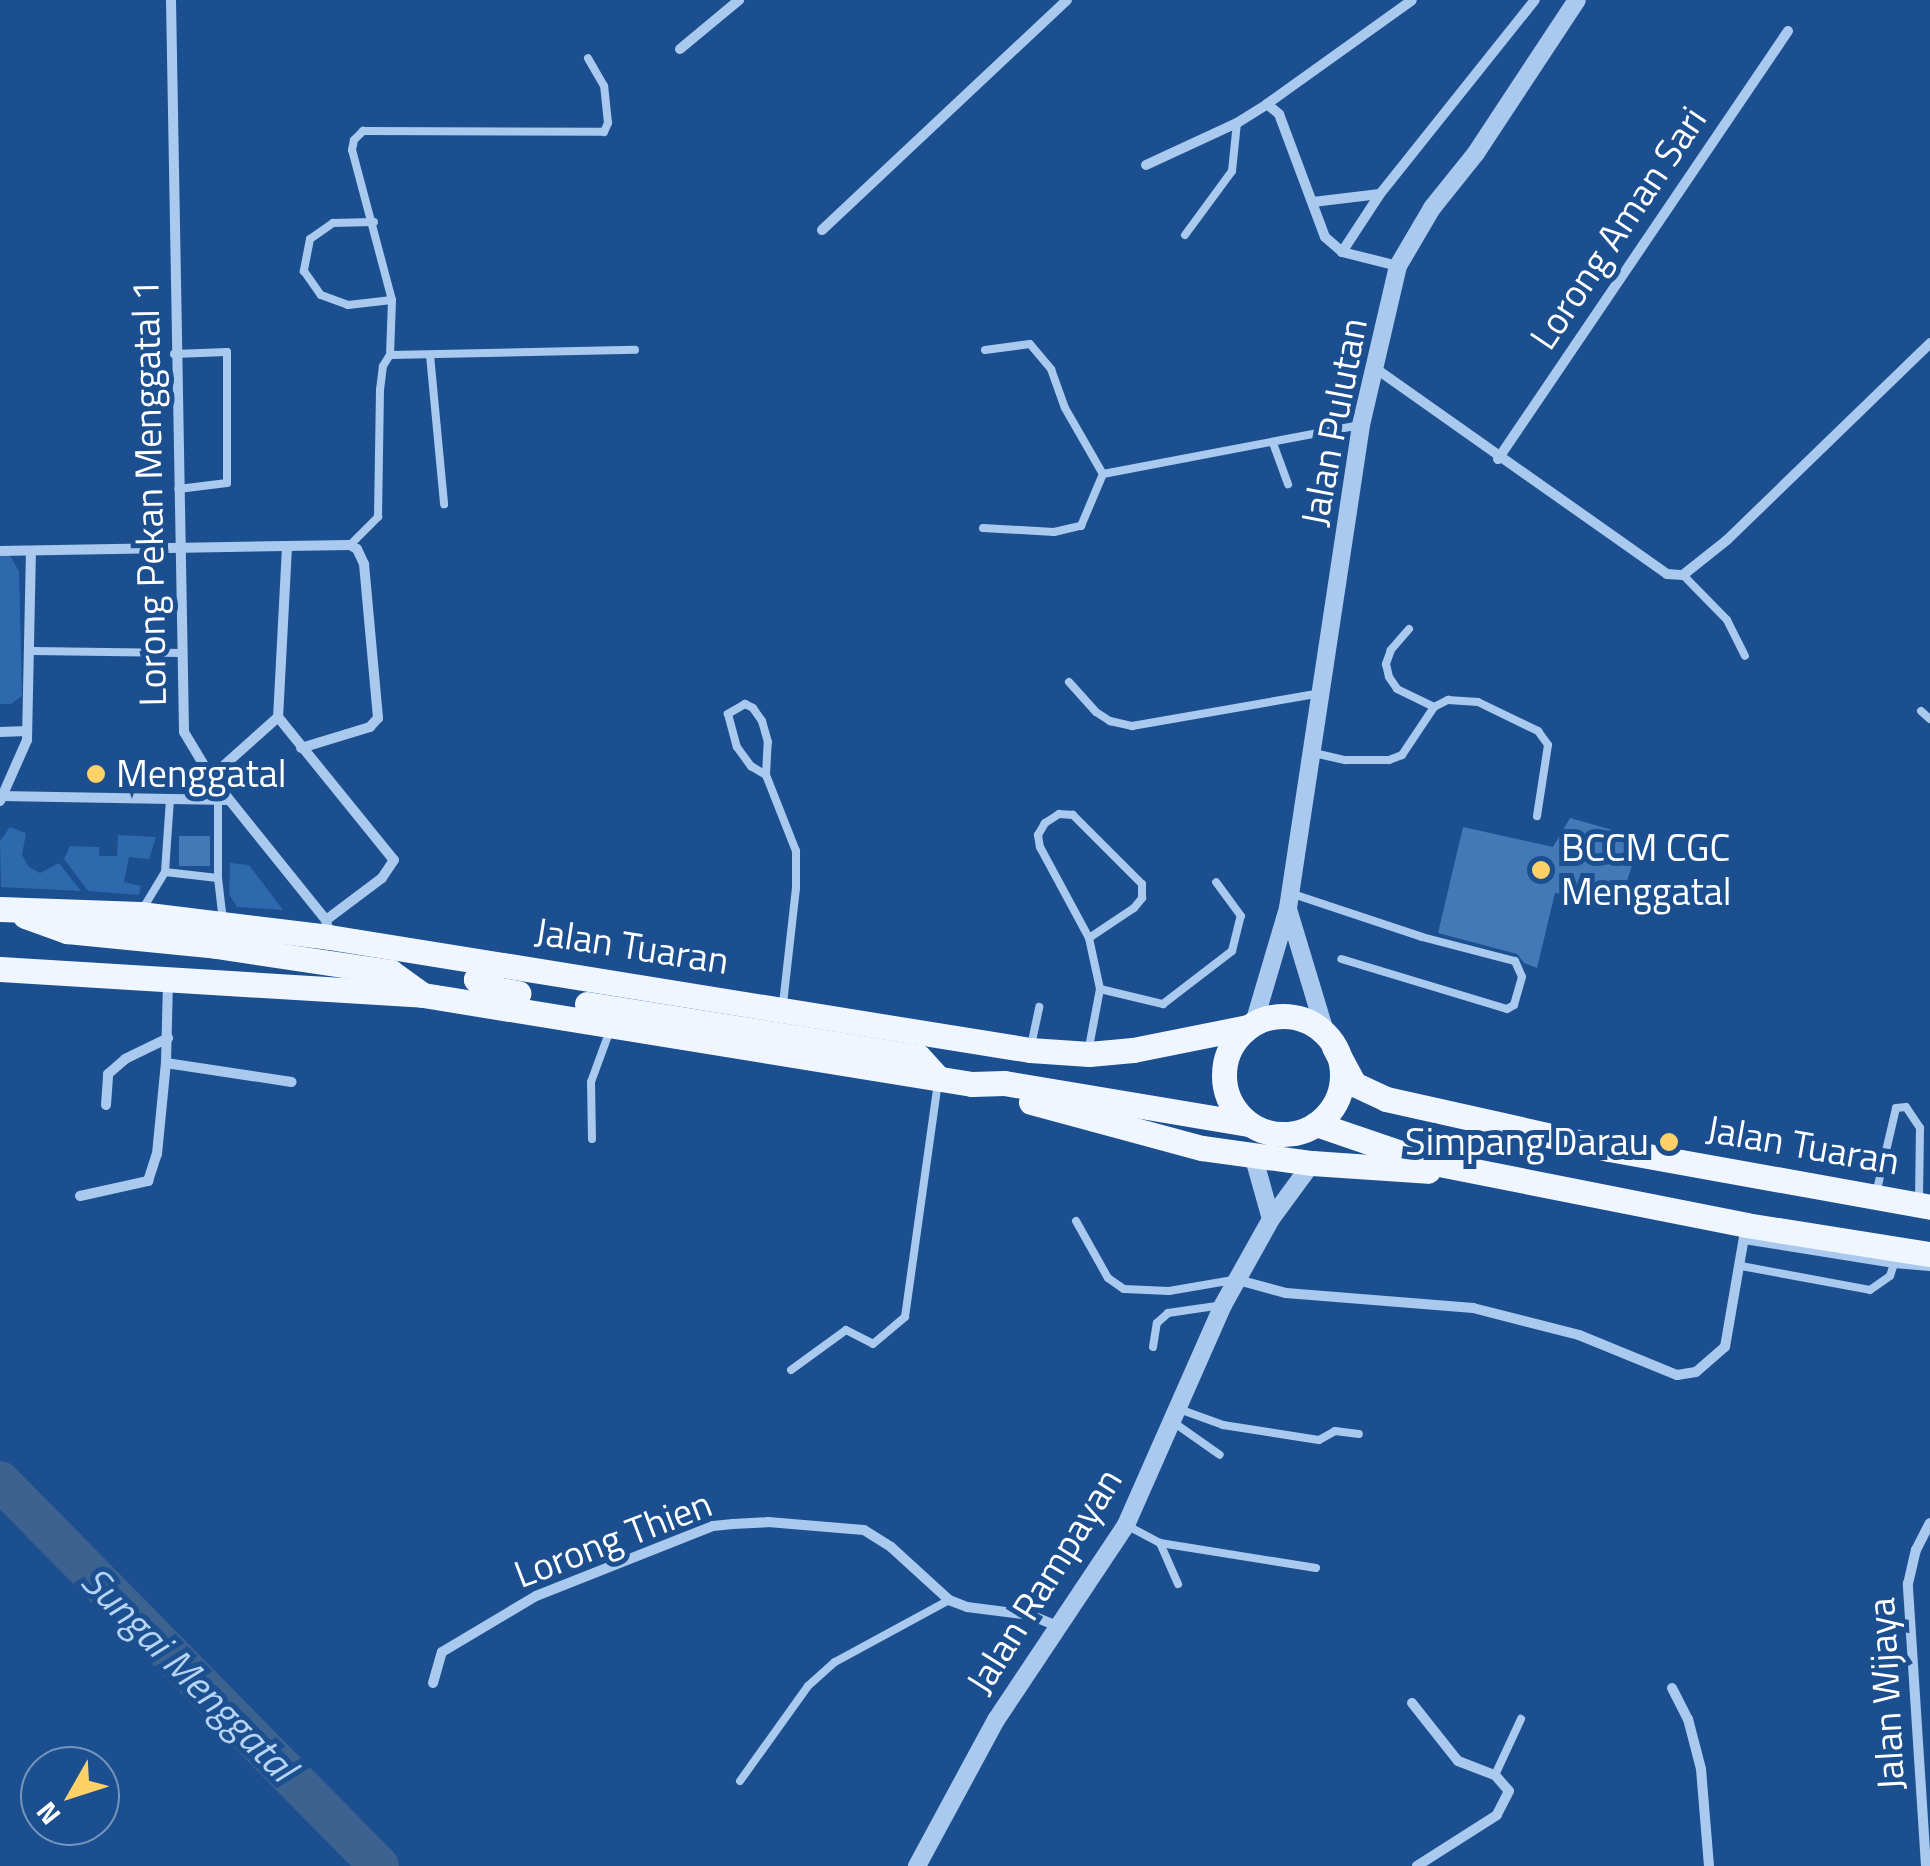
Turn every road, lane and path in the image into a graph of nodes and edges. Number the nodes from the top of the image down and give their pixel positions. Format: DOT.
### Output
graph roads {
  1 [pos="171,0"];
  2 [pos="739,0"];
  3 [pos="1067,0"];
  4 [pos="1412,0"];
  5 [pos="1535,0"];
  6 [pos="1576,0"];
  7 [pos="1788,32"];
  8 [pos="680,49"];
  9 [pos="588,58"];
  10 [pos="1267,104"];
  11 [pos="1237,124"];
  12 [pos="1146,164"];
  13 [pos="1380,194"];
  14 [pos="1313,202"];
  15 [pos="374,222"];
  16 [pos="822,230"];
  17 [pos="1185,235"];
  18 [pos="1342,252"];
  19 [pos="1398,266"];
  20 [pos="392,300"];
  21 [pos="1930,342"];
  22 [pos="636,350"];
  23 [pos="985,350"];
  24 [pos="174,354"];
  25 [pos="390,355"];
  26 [pos="430,355"];
  27 [pos="1375,368"];
  28 [pos="1361,425"];
  29 [pos="1273,442"];
  30 [pos="1498,458"];
  31 [pos="1103,474"];
  32 [pos="1288,484"];
  33 [pos="178,488"];
  34 [pos="444,504"];
  35 [pos="983,528"];
  36 [pos="350,545"];
  37 [pos="287,547"];
  38 [pos="179,550"];
  39 [pos="0,551"];
  40 [pos="31,551"];
  41 [pos="1683,575"];
  42 [pos="1409,628"];
  43 [pos="32,651"];
  44 [pos="182,653"];
  45 [pos="1745,656"];
  46 [pos="1069,682"];
  47 [pos="1321,693"];
  48 [pos="1434,708"];
  49 [pos="1921,711"];
  50 [pos="278,717"];
  51 [pos="1930,719"];
  52 [pos="0,732"];
  53 [pos="27,732"];
  54 [pos="300,748"];
  55 [pos="1314,752"];
  56 [pos="766,775"];
  57 [pos="210,778"];
  58 [pos="1,798"];
  59 [pos="170,800"];
  60 [pos="224,800"];
  61 [pos="1537,816"];
  62 [pos="165,872"];
  63 [pos="218,878"];
  64 [pos="1216,882"];
  65 [pos="1289,901"];
  66 [pos="0,909"];
  67 [pos="140,914"];
  68 [pos="223,922"];
  69 [pos="327,928"];
  70 [pos="1089,938"];
  71 [pos="1341,959"];
  72 [pos="510,964"];
  73 [pos="0,969"];
  74 [pos="168,976"];
  75 [pos="1100,989"];
  76 [pos="423,995"];
  77 [pos="1039,1007"];
  78 [pos="782,1010"];
  79 [pos="1251,1025"];
  80 [pos="612,1026"];
  81 [pos="168,1038"];
  82 [pos="1330,1041"];
  83 [pos="1030,1050"];
  84 [pos="1089,1054"];
  85 [pos="166,1063"];
  86 [pos="938,1078"];
  87 [pos="292,1082"];
  88 [pos="972,1084"];
  89 [pos="106,1105"];
  90 [pos="1250,1124"];
  91 [pos="1316,1124"];
  92 [pos="592,1139"];
  93 [pos="1253,1155"];
  94 [pos="1312,1163"];
  95 [pos="1463,1168"];
  96 [pos="80,1196"];
  97 [pos="1876,1196"];
  98 [pos="1924,1206"];
  99 [pos="1271,1219"];
  100 [pos="1076,1221"];
  101 [pos="1745,1233"];
  102 [pos="1930,1254"];
  103 [pos="1894,1264"];
  104 [pos="1741,1266"];
  105 [pos="1930,1268"];
  106 [pos="1238,1280"];
  107 [pos="1223,1305"];
  108 [pos="1153,1347"];
  109 [pos="791,1370"];
  110 [pos="1176,1416"];
  111 [pos="1359,1434"];
  112 [pos="1220,1455"];
  113 [pos="1930,1523"];
  114 [pos="1126,1525"];
  115 [pos="1160,1543"];
  116 [pos="1316,1568"];
  117 [pos="1178,1584"];
  118 [pos="949,1600"];
  119 [pos="1060,1627"];
  120 [pos="433,1684"];
  121 [pos="1672,1688"];
  122 [pos="1412,1703"];
  123 [pos="1522,1718"];
  124 [pos="1495,1775"];
  125 [pos="740,1782"];
  126 [pos="917,1866"];
  127 [pos="1417,1866"];
  128 [pos="1709,1866"];
  129 [pos="1926,1866"];
  1 -- 24 [label="street, Lorong Pekan Menggatal 1"];
  2 -- 8 [label="street"];
  3 -- 16 [label="street"];
  4 -- 10 [label="street"];
  5 -- 13 [label="street"];
  6 -- 19 [label="street, Jalan Pulutan"];
  7 -- 30 [label="street, Lorong Aman Sari"];
  9 -- 15 [label="lane"];
  10 -- 11 [label="street"];
  10 -- 14 [label="street"];
  11 -- 12 [label="street"];
  11 -- 17 [label="lane"];
  13 -- 14 [label="street"];
  13 -- 18 [label="street"];
  14 -- 18 [label="street"];
  15 -- 20 [label="lane"];
  15 -- 20 [label="lane"];
  18 -- 19 [label="street"];
  19 -- 27 [label="street, Jalan Pulutan"];
  20 -- 25 [label="lane"];
  21 -- 41 [label="street"];
  22 -- 26 [label="lane"];
  23 -- 31 [label="lane"];
  24 -- 33 [label="street, Lorong Pekan Menggatal 1"];
  24 -- 33 [label="lane"];
  25 -- 26 [label="lane"];
  25 -- 36 [label="lane"];
  26 -- 34 [label="lane"];
  27 -- 28 [label="street, Jalan Pulutan"];
  27 -- 30 [label="street"];
  28 -- 29 [label="lane"];
  28 -- 47 [label="street, Jalan Pulutan"];
  29 -- 31 [label="lane"];
  29 -- 32 [label="lane"];
  30 -- 41 [label="street"];
  31 -- 35 [label="lane"];
  33 -- 38 [label="street, Lorong Pekan Menggatal 1"];
  36 -- 37 [label="street"];
  36 -- 54 [label="street"];
  37 -- 38 [label="street"];
  37 -- 50 [label="street"];
  38 -- 40 [label="street"];
  38 -- 44 [label="street, Lorong Pekan Menggatal 1"];
  39 -- 40 [label="street"];
  40 -- 43 [label="street"];
  41 -- 45 [label="lane"];
  42 -- 48 [label="lane"];
  43 -- 44 [label="lane"];
  43 -- 53 [label="street"];
  44 -- 57 [label="street, Lorong Pekan Menggatal 1"];
  46 -- 47 [label="lane"];
  47 -- 55 [label="street, Jalan Pulutan"];
  48 -- 55 [label="lane"];
  48 -- 61 [label="lane"];
  49 -- 51 [label="lane"];
  50 -- 54 [label="street"];
  50 -- 57 [label="street"];
  52 -- 53 [label="street"];
  53 -- 58 [label="street"];
  54 -- 69 [label="street"];
  55 -- 65 [label="street, Jalan Pulutan"];
  56 -- 56 [label="lane"];
  56 -- 78 [label="lane"];
  57 -- 60 [label="street, Lorong Pekan Menggatal 1"];
  58 -- 59 [label="street"];
  59 -- 60 [label="street"];
  59 -- 62 [label="lane"];
  60 -- 63 [label="lane"];
  60 -- 69 [label="street, Lorong Pekan Menggatal 1"];
  62 -- 63 [label="lane"];
  62 -- 67 [label="lane"];
  63 -- 68 [label="lane"];
  64 -- 75 [label="lane"];
  65 -- 71 [label="lane"];
  65 -- 79 [label="street, Jalan Pulutan"];
  65 -- 82 [label="street, Jalan Pulutan"];
  66 -- 67 [label="main road, Jalan Tuaran"];
  66 -- 76 [label="main road"];
  67 -- 68 [label="main road, Jalan Tuaran"];
  68 -- 69 [label="main road, Jalan Tuaran"];
  69 -- 72 [label="main road, Jalan Tuaran"];
  70 -- 70 [label="lane"];
  70 -- 75 [label="lane"];
  72 -- 78 [label="main road, Jalan Tuaran"];
  72 -- 86 [label="main road"];
  73 -- 74 [label="main road"];
  74 -- 76 [label="main road"];
  74 -- 81 [label="street"];
  75 -- 84 [label="lane"];
  76 -- 80 [label="main road"];
  77 -- 83 [label="lane"];
  78 -- 83 [label="main road, Jalan Tuaran"];
  79 -- 82 [label="main road"];
  79 -- 84 [label="main road, Jalan Tuaran"];
  79 -- 90 [label="main road"];
  80 -- 86 [label="main road"];
  80 -- 92 [label="lane"];
  81 -- 85 [label="street"];
  81 -- 89 [label="street"];
  82 -- 91 [label="main road"];
  82 -- 97 [label="main road, Jalan Tuaran"];
  83 -- 84 [label="main road, Jalan Tuaran"];
  85 -- 87 [label="street"];
  85 -- 96 [label="street"];
  86 -- 88 [label="main road"];
  86 -- 109 [label="lane"];
  88 -- 90 [label="main road"];
  88 -- 93 [label="main road"];
  90 -- 91 [label="main road"];
  91 -- 95 [label="main road"];
  93 -- 94 [label="main road"];
  93 -- 99 [label="street"];
  94 -- 95 [label="main road"];
  94 -- 99 [label="street, Jalan Rampayan"];
  95 -- 101 [label="main road"];
  97 -- 98 [label="main road, Jalan Tuaran"];
  97 -- 98 [label="lane"];
  99 -- 106 [label="street, Jalan Rampayan"];
  100 -- 106 [label="lane"];
  101 -- 102 [label="main road"];
  101 -- 103 [label="lane"];
  101 -- 104 [label="street"];
  103 -- 104 [label="lane"];
  103 -- 105 [label="lane"];
  104 -- 106 [label="street"];
  106 -- 107 [label="street, Jalan Rampayan"];
  107 -- 108 [label="lane"];
  107 -- 110 [label="street, Jalan Rampayan"];
  110 -- 111 [label="lane"];
  110 -- 112 [label="lane"];
  110 -- 114 [label="street, Jalan Rampayan"];
  113 -- 129 [label="street, Jalan Wijaya"];
  114 -- 115 [label="lane"];
  114 -- 119 [label="street, Jalan Rampayan"];
  115 -- 116 [label="lane"];
  115 -- 117 [label="lane"];
  118 -- 119 [label="street, Lorong Thien"];
  118 -- 120 [label="street, Lorong Thien"];
  118 -- 125 [label="lane"];
  119 -- 126 [label="street, Jalan Rampayan"];
  121 -- 128 [label="street"];
  122 -- 124 [label="street"];
  123 -- 124 [label="lane"];
  124 -- 127 [label="street"];
}
